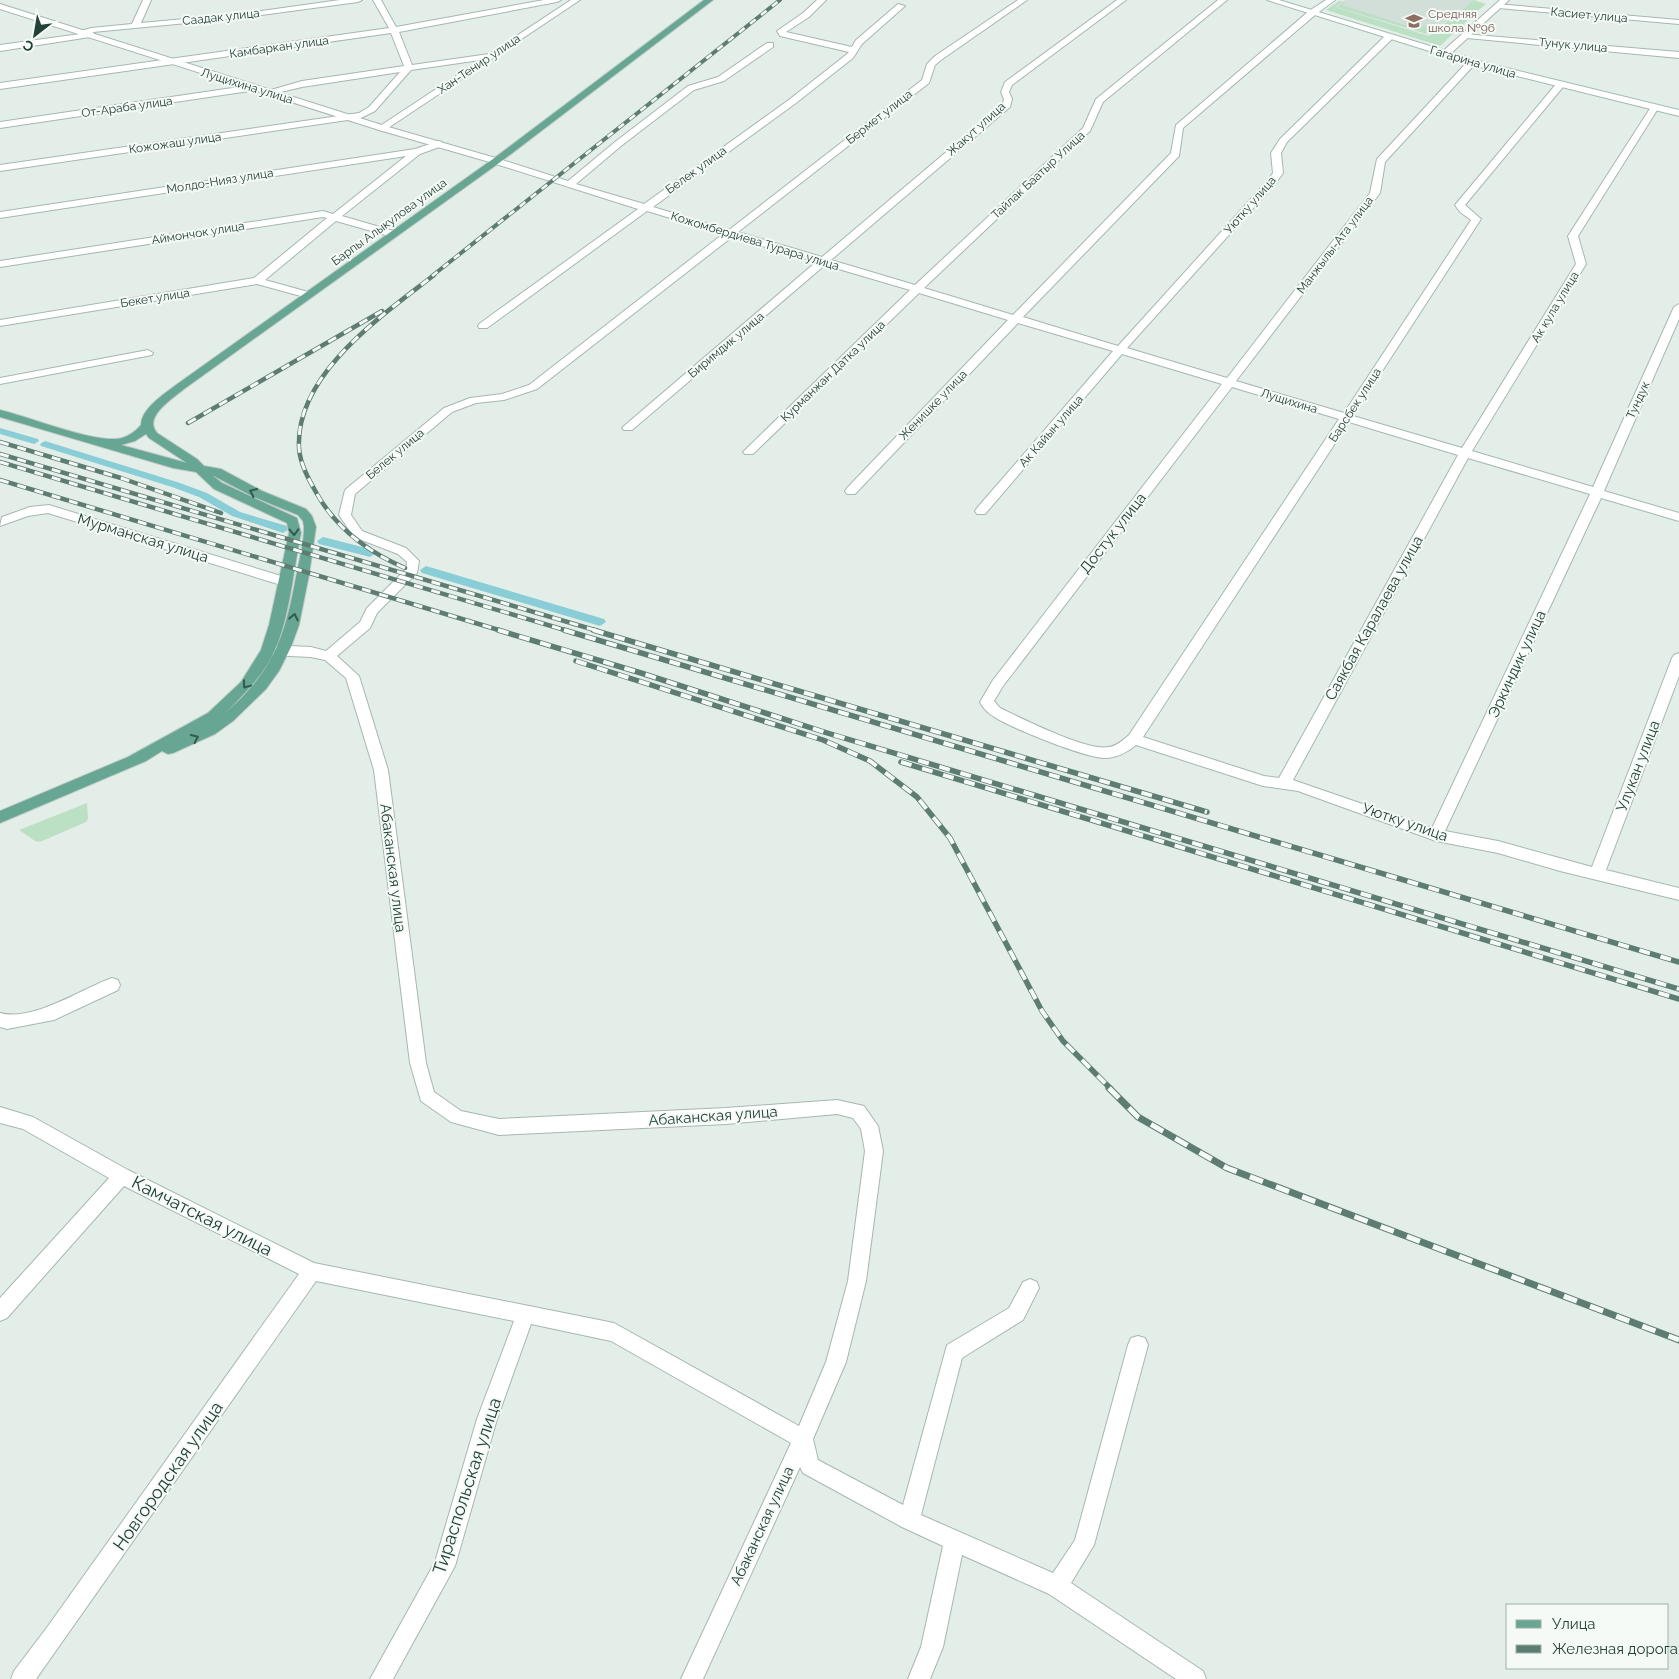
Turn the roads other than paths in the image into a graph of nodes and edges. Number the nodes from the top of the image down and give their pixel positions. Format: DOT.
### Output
graph roads {
  1 [pos="147,0"];
  2 [pos="358,0"];
  3 [pos="377,0"];
  4 [pos="557,0"];
  5 [pos="576,0"];
  6 [pos="709,0"];
  7 [pos="822,0"];
  8 [pos="1023,0"];
  9 [pos="1122,0"];
  10 [pos="1223,0"];
  11 [pos="1271,0"];
  12 [pos="1331,0"];
  13 [pos="1502,3"];
  14 [pos="0,6"];
  15 [pos="901,6"];
  16 [pos="1312,13"];
  17 [pos="1679,22"];
  18 [pos="136,26"];
  19 [pos="394,30"];
  20 [pos="87,34"];
  21 [pos="1467,36"];
  22 [pos="1389,37"];
  23 [pos="770,45"];
  24 [pos="0,48"];
  25 [pos="853,50"];
  26 [pos="1445,54"];
  27 [pos="1679,54"];
  28 [pos="491,55"];
  29 [pos="170,62"];
  30 [pos="1472,62"];
  31 [pos="409,67"];
  32 [pos="1560,85"];
  33 [pos="0,86"];
  34 [pos="253,88"];
  35 [pos="268,92"];
  36 [pos="1655,107"];
  37 [pos="1679,113"];
  38 [pos="350,118"];
  39 [pos="0,125"];
  40 [pos="382,128"];
  41 [pos="439,144"];
  42 [pos="417,152"];
  43 [pos="496,161"];
  44 [pos="0,168"];
  45 [pos="569,185"];
  46 [pos="644,208"];
  47 [pos="0,214"];
  48 [pos="335,216"];
  49 [pos="729,233"];
  50 [pos="393,234"];
  51 [pos="824,262"];
  52 [pos="0,264"];
  53 [pos="257,281"];
  54 [pos="917,289"];
  55 [pos="308,295"];
  56 [pos="1679,307"];
  57 [pos="1015,319"];
  58 [pos="0,323"];
  59 [pos="483,326"];
  60 [pos="1120,350"];
  61 [pos="148,353"];
  62 [pos="15,379"];
  63 [pos="0,381"];
  64 [pos="1229,383"];
  65 [pos="0,385"];
  66 [pos="0,413"];
  67 [pos="1347,418"];
  68 [pos="146,427"];
  69 [pos="628,428"];
  70 [pos="101,443"];
  71 [pos="749,452"];
  72 [pos="1465,453"];
  73 [pos="200,469"];
  74 [pos="851,491"];
  75 [pos="1597,493"];
  76 [pos="981,511"];
  77 [pos="1679,517"];
  78 [pos="0,522"];
  79 [pos="286,582"];
  80 [pos="268,650"];
  81 [pos="283,650"];
  82 [pos="329,656"];
  83 [pos="1679,658"];
  84 [pos="1134,739"];
  85 [pos="132,760"];
  86 [pos="1283,784"];
  87 [pos="0,817"];
  88 [pos="1436,835"];
  89 [pos="1597,873"];
  90 [pos="1679,894"];
  91 [pos="112,985"];
  92 [pos="0,1020"];
  93 [pos="0,1115"];
  94 [pos="122,1176"];
  95 [pos="312,1271"];
  96 [pos="1030,1288"];
  97 [pos="0,1312"];
  98 [pos="526,1313"];
  99 [pos="1138,1345"];
  100 [pos="803,1439"];
  101 [pos="910,1520"];
  102 [pos="955,1540"];
  103 [pos="1057,1586"];
  104 [pos="22,1679"];
  105 [pos="381,1679"];
  106 [pos="692,1679"];
  107 [pos="919,1679"];
  108 [pos="1195,1679"];
  1 -- 18 [label="street"];
  2 -- 18 [label="street, Саадак улица"];
  3 -- 19 [label="street"];
  4 -- 19 [label="street, Камбаркан улица"];
  5 -- 28 [label="street, Хан-Тенир улица"];
  6 -- 43 [label="main road, Барпы Алыкулова улица"];
  7 -- 25 [label="street"];
  8 -- 49 [label="street, Бермет улица"];
  9 -- 51 [label="street, Жакут улица"];
  10 -- 54 [label="street, Тайлак Баатыр Улица"];
  11 -- 16 [label="street, Гагарина улица"];
  12 -- 16 [label="street, Женишке улица"];
  13 -- 17 [label="street, Касиет улица"];
  13 -- 21 [label="street"];
  14 -- 20 [label="street, Лущихина улица"];
  15 -- 25 [label="street, Белек улица"];
  16 -- 22 [label="street, Гагарина улица"];
  16 -- 57 [label="street, Женишке улица"];
  18 -- 20 [label="street, Саадак улица"];
  19 -- 29 [label="street, Камбаркан улица"];
  19 -- 31 [label="street"];
  20 -- 24 [label="street, Саадак улица"];
  20 -- 29 [label="street, Лущихина улица"];
  21 -- 26 [label="street"];
  21 -- 27 [label="street, Тунук улица"];
  22 -- 26 [label="street, Гагарина улица"];
  22 -- 60 [label="street, Уютку улица"];
  23 -- 45 [label="street"];
  25 -- 46 [label="street, Белек улица"];
  26 -- 30 [label="street, Гагарина улица"];
  28 -- 31 [label="street"];
  28 -- 40 [label="street, Хан-Тенир улица"];
  29 -- 33 [label="street, Камбаркан улица"];
  29 -- 34 [label="street, Лущихина улица"];
  30 -- 32 [label="street, Гагарина улица"];
  30 -- 64 [label="street, Манжылы-Ата улица"];
  31 -- 35 [label="street"];
  31 -- 38 [label="street"];
  32 -- 36 [label="street, Гагарина улица"];
  32 -- 67 [label="street, Барсбек улица"];
  34 -- 35 [label="street, Лущихина улица"];
  34 -- 39 [label="street, От-Араба улица"];
  35 -- 38 [label="street, Лущихина улица"];
  36 -- 37 [label="street, Гагарина улица"];
  36 -- 72 [label="street, Ак кула улица"];
  38 -- 40 [label="street, Лущихина улица"];
  38 -- 44 [label="street, Кожожаш улица"];
  40 -- 41 [label="street, Лущихина улица"];
  41 -- 42 [label="street, Молдо-Нияз улица"];
  41 -- 43 [label="street, Лущихина улица"];
  42 -- 47 [label="street, Молдо-Нияз улица"];
  42 -- 48 [label="street"];
  43 -- 45 [label="street, Кожомбердиева Турара улица"];
  43 -- 50 [label="main road, Барпы Алыкулова улица"];
  45 -- 46 [label="street, Кожомбердиева Турара улица"];
  46 -- 49 [label="street, Кожомбердиева Турара улица"];
  46 -- 59 [label="street, Белек улица"];
  48 -- 50 [label="street, Аймончок улица"];
  48 -- 52 [label="street, Аймончок улица"];
  48 -- 53 [label="street"];
  49 -- 51 [label="street, Кожомбердиева Турара улица"];
  49 -- 82 [label="street, Белек улица"];
  50 -- 55 [label="main road, Барпы Алыкулова улица"];
  51 -- 54 [label="street, Кожомбердиева Турара улица"];
  51 -- 69 [label="street, Биримдик улица"];
  53 -- 55 [label="street, Бекет улица"];
  53 -- 58 [label="street, Бекет улица"];
  54 -- 57 [label="street, Кожомбердиева Турара улица"];
  54 -- 71 [label="street, Курманжан Датка улица"];
  55 -- 68 [label="main road, Барпы Алыкулова улица"];
  56 -- 75 [label="street, Тундук"];
  57 -- 60 [label="street, Лущихина"];
  57 -- 74 [label="street, Женишке улица"];
  60 -- 64 [label="street, Лущихина"];
  60 -- 76 [label="street, Ак Кайын улица"];
  61 -- 62 [label="street"];
  62 -- 63 [label="street"];
  62 -- 65 [label="street"];
  64 -- 67 [label="street, Лущихина"];
  64 -- 84 [label="street, Достук улица"];
  66 -- 70 [label="main road"];
  67 -- 72 [label="street, Лущихина"];
  67 -- 84 [label="street, Барсбек улица"];
  68 -- 70 [label="main road"];
  68 -- 73 [label="main road"];
  70 -- 73 [label="main road"];
  72 -- 75 [label="street, Лущихина"];
  72 -- 86 [label="street, Саякбая Каралаева улица"];
  73 -- 79 [label="main road, one-way"];
  81 -- 73 [label="main road, one-way"];
  75 -- 77 [label="street, Лущихина"];
  75 -- 88 [label="street, Эркиндик улица"];
  78 -- 79 [label="street, Мурманская улица"];
  79 -- 80 [label="main road"];
  80 -- 81 [label="street"];
  80 -- 85 [label="main road, one-way"];
  81 -- 82 [label="street"];
  85 -- 81 [label="main road, one-way"];
  82 -- 100 [label="street, Абаканская улица"];
  83 -- 89 [label="street, Улукан улица"];
  84 -- 86 [label="street, Уютку улица"];
  85 -- 87 [label="main road"];
  86 -- 88 [label="street, Уютку улица"];
  88 -- 89 [label="street, Уютку улица"];
  89 -- 90 [label="street, Уютку улица"];
  91 -- 92 [label="street"];
  93 -- 94 [label="street"];
  94 -- 95 [label="street, Камчатская улица"];
  94 -- 97 [label="street, Камчатская улица"];
  95 -- 98 [label="street, Камчатская улица"];
  95 -- 104 [label="street, Новгородская улица"];
  96 -- 101 [label="street"];
  98 -- 100 [label="street, Камчатская улица"];
  98 -- 105 [label="street, Тираспольская улица"];
  99 -- 103 [label="street"];
  100 -- 101 [label="street"];
  100 -- 106 [label="street, Абаканская улица"];
  101 -- 102 [label="street"];
  102 -- 103 [label="street"];
  102 -- 107 [label="street"];
  103 -- 108 [label="street"];
}
